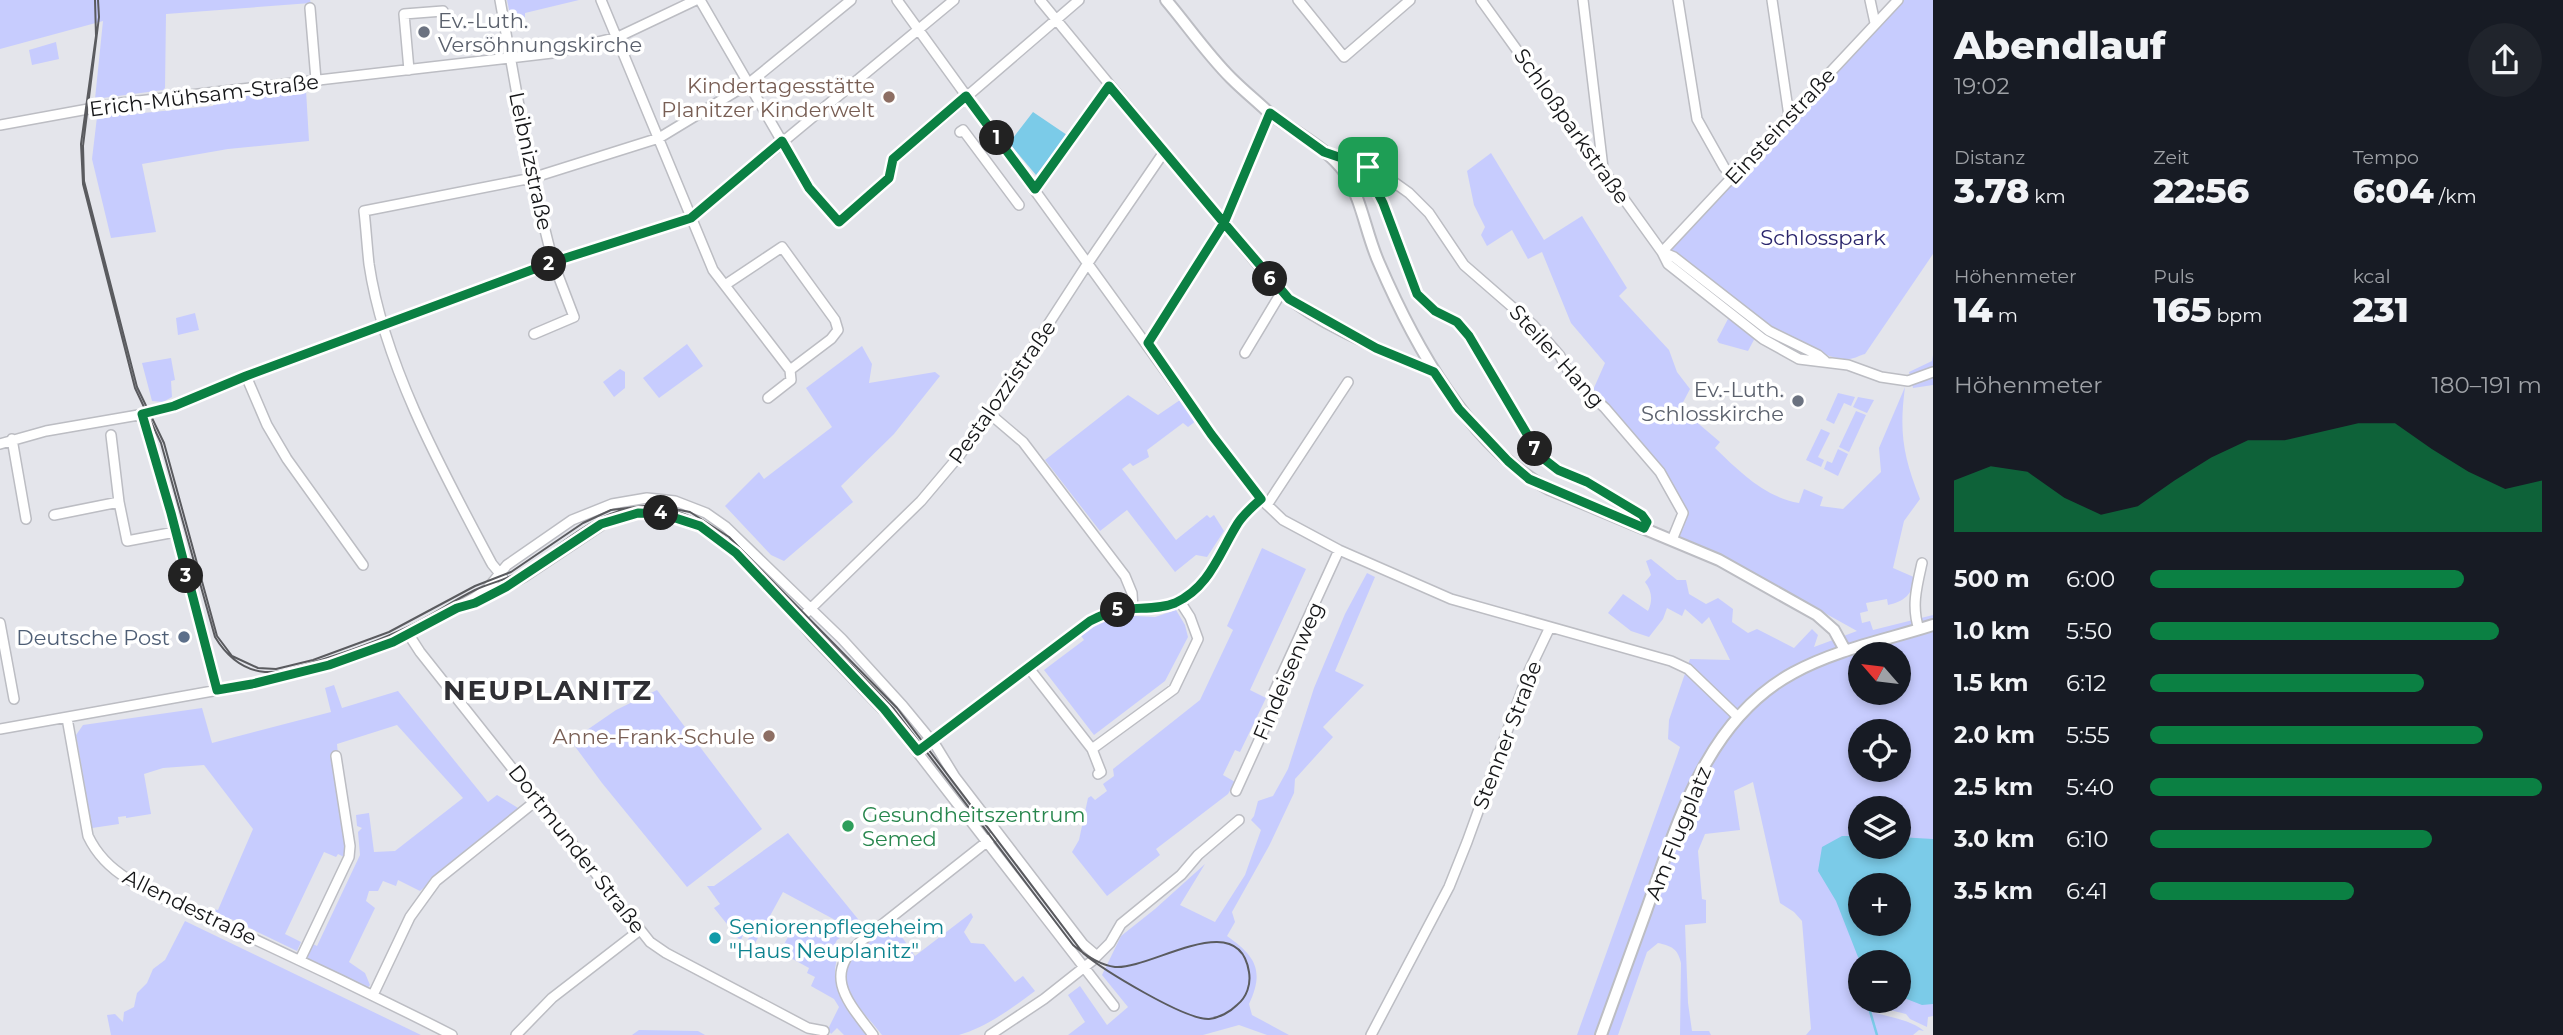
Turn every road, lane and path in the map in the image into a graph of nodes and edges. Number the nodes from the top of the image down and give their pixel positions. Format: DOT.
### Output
graph roads {
  1 [pos="500,0"];
  2 [pos="601,0"];
  3 [pos="698,0"];
  4 [pos="851,0"];
  5 [pos="897,0"];
  6 [pos="954,0"];
  7 [pos="1040,0"];
  8 [pos="1079,0"];
  9 [pos="1166,0"];
  10 [pos="1297,0"];
  11 [pos="1410,0"];
  12 [pos="1481,0"];
  13 [pos="1583,0"];
  14 [pos="1678,0"];
  15 [pos="1772,0"];
  16 [pos="1870,0"];
  17 [pos="1898,0"];
  18 [pos="310,8"];
  19 [pos="443,11"];
  20 [pos="1055,20"];
  21 [pos="1875,23"];
  22 [pos="918,28"];
  23 [pos="618,37"];
  24 [pos="511,58"];
  25 [pos="409,70"];
  26 [pos="316,80"];
  27 [pos="748,84"];
  28 [pos="1109,86"];
  29 [pos="966,96"];
  30 [pos="1270,113"];
  31 [pos="1789,116"];
  32 [pos="0,125"];
  33 [pos="960,132"];
  34 [pos="659,138"];
  35 [pos="782,141"];
  36 [pos="1164,152"];
  37 [pos="1324,152"];
  38 [pos="1368,167"];
  39 [pos="1603,170"];
  40 [pos="1732,177"];
  41 [pos="532,178"];
  42 [pos="1035,189"];
  43 [pos="1019,205"];
  44 [pos="691,218"];
  45 [pos="1224,223"];
  46 [pos="1662,252"];
  47 [pos="553,262"];
  48 [pos="1088,263"];
  49 [pos="724,285"];
  50 [pos="1281,293"];
  51 [pos="384,324"];
  52 [pos="534,334"];
  53 [pos="1148,343"];
  54 [pos="1245,353"];
  55 [pos="790,370"];
  56 [pos="1434,372"];
  57 [pos="1933,372"];
  58 [pos="246,376"];
  59 [pos="1348,382"];
  60 [pos="768,398"];
  61 [pos="142,414"];
  62 [pos="990,414"];
  63 [pos="111,435"];
  64 [pos="12,439"];
  65 [pos="0,444"];
  66 [pos="119,502"];
  67 [pos="1264,502"];
  68 [pos="54,515"];
  69 [pos="26,519"];
  70 [pos="1644,528"];
  71 [pos="175,532"];
  72 [pos="1672,540"];
  73 [pos="1339,550"];
  74 [pos="1922,563"];
  75 [pos="363,565"];
  76 [pos="501,574"];
  77 [pos="506,587"];
  78 [pos="1180,600"];
  79 [pos="457,608"];
  80 [pos="811,608"];
  81 [pos="1133,609"];
  82 [pos="800,619"];
  83 [pos="0,623"];
  84 [pos="1933,625"];
  85 [pos="1550,627"];
  86 [pos="1919,629"];
  87 [pos="409,635"];
  88 [pos="1845,650"];
  89 [pos="1028,667"];
  90 [pos="217,690"];
  91 [pos="15,699"];
  92 [pos="1738,717"];
  93 [pos="67,718"];
  94 [pos="0,729"];
  95 [pos="932,741"];
  96 [pos="1092,749"];
  97 [pos="918,751"];
  98 [pos="336,756"];
  99 [pos="1098,774"];
  100 [pos="1236,791"];
  101 [pos="537,800"];
  102 [pos="1240,820"];
  103 [pos="998,833"];
  104 [pos="986,843"];
  105 [pos="640,930"];
  106 [pos="1097,956"];
  107 [pos="300,960"];
  108 [pos="1084,967"];
  109 [pos="373,995"];
  110 [pos="1114,1006"];
  111 [pos="824,1031"];
  112 [pos="452,1035"];
  113 [pos="516,1035"];
  114 [pos="873,1035"];
  115 [pos="990,1035"];
  116 [pos="1371,1035"];
  117 [pos="1601,1035"];
  1 -- 24 [label="street, Leibnizstraße"];
  2 -- 23 [label="street"];
  3 -- 23 [label="street, Erich-Mühsam-Straße"];
  3 -- 27 [label="street"];
  4 -- 27 [label="street"];
  5 -- 22 [label="street"];
  6 -- 22 [label="street"];
  7 -- 20 [label="street"];
  8 -- 20 [label="street"];
  9 -- 30 [label="main road"];
  10 -- 11 [label="street"];
  12 -- 39 [label="street, Schloßparkstraße"];
  13 -- 39 [label="street"];
  14 -- 40 [label="street"];
  15 -- 31 [label="street"];
  16 -- 21 [label="street"];
  17 -- 21 [label="street, Einsteinstraße"];
  18 -- 26 [label="street"];
  19 -- 25 [label="street"];
  20 -- 28 [label="street"];
  20 -- 29 [label="street"];
  21 -- 31 [label="street, Einsteinstraße"];
  22 -- 29 [label="street"];
  22 -- 35 [label="street"];
  23 -- 24 [label="street, Erich-Mühsam-Straße"];
  23 -- 34 [label="street"];
  24 -- 25 [label="street, Erich-Mühsam-Straße"];
  24 -- 41 [label="street, Leibnizstraße"];
  25 -- 26 [label="street, Erich-Mühsam-Straße"];
  26 -- 32 [label="street, Erich-Mühsam-Straße"];
  27 -- 34 [label="street"];
  27 -- 35 [label="street"];
  28 -- 36 [label="street"];
  28 -- 42 [label="street"];
  29 -- 35 [label="street"];
  29 -- 42 [label="street"];
  30 -- 37 [label="main road"];
  30 -- 45 [label="street"];
  31 -- 40 [label="street, Einsteinstraße"];
  33 -- 43 [label="street"];
  34 -- 41 [label="street"];
  34 -- 44 [label="street"];
  35 -- 44 [label="street"];
  36 -- 45 [label="street"];
  36 -- 48 [label="street, Pestalozzistraße"];
  37 -- 38 [label="street, Steiler Hang"];
  37 -- 56 [label="main road"];
  38 -- 70 [label="street"];
  38 -- 72 [label="street, Steiler Hang"];
  39 -- 46 [label="street, Schloßparkstraße"];
  40 -- 46 [label="street, Einsteinstraße"];
  41 -- 47 [label="street, Leibnizstraße"];
  41 -- 51 [label="street"];
  42 -- 48 [label="street"];
  44 -- 47 [label="street"];
  44 -- 49 [label="street"];
  45 -- 50 [label="street"];
  45 -- 53 [label="street"];
  46 -- 57 [label="street, Schloßparkstraße"];
  47 -- 51 [label="street"];
  47 -- 52 [label="street, Leibnizstraße"];
  48 -- 53 [label="street"];
  48 -- 62 [label="street, Pestalozzistraße"];
  49 -- 55 [label="street"];
  49 -- 55 [label="street"];
  50 -- 54 [label="street"];
  50 -- 56 [label="street"];
  51 -- 58 [label="street"];
  51 -- 76 [label="street"];
  53 -- 67 [label="street"];
  55 -- 60 [label="street"];
  56 -- 70 [label="main road"];
  58 -- 61 [label="street"];
  58 -- 75 [label="street"];
  59 -- 67 [label="street"];
  61 -- 64 [label="street"];
  61 -- 71 [label="street"];
  62 -- 80 [label="street, Pestalozzistraße"];
  62 -- 81 [label="street"];
  63 -- 66 [label="street"];
  64 -- 65 [label="street"];
  64 -- 69 [label="street"];
  66 -- 68 [label="street"];
  66 -- 71 [label="street"];
  67 -- 73 [label="street"];
  67 -- 78 [label="street"];
  70 -- 72 [label="main road"];
  71 -- 90 [label="street"];
  72 -- 88 [label="main road"];
  73 -- 85 [label="street"];
  73 -- 100 [label="street, Findeisenweg"];
  74 -- 86 [label="street"];
  76 -- 77 [label="street"];
  76 -- 79 [label="street"];
  76 -- 80 [label="street"];
  77 -- 79 [label="street"];
  77 -- 82 [label="street"];
  78 -- 81 [label="street"];
  78 -- 96 [label="street"];
  79 -- 87 [label="street"];
  80 -- 82 [label="street, Pestalozzistraße"];
  80 -- 95 [label="street"];
  81 -- 89 [label="street"];
  82 -- 97 [label="street"];
  83 -- 91 [label="street"];
  84 -- 86 [label="main road, Am Flugplatz"];
  85 -- 92 [label="street"];
  85 -- 116 [label="street, Stenner Straße"];
  86 -- 88 [label="main road, Am Flugplatz"];
  87 -- 90 [label="street"];
  87 -- 101 [label="street, Dortmunder Straße"];
  88 -- 92 [label="main road, Am Flugplatz"];
  89 -- 95 [label="street"];
  89 -- 96 [label="street"];
  90 -- 93 [label="street"];
  92 -- 117 [label="main road, Am Flugplatz"];
  93 -- 94 [label="street"];
  93 -- 107 [label="street, Allendestraße"];
  95 -- 97 [label="street"];
  95 -- 103 [label="street"];
  96 -- 99 [label="street"];
  97 -- 104 [label="street"];
  98 -- 107 [label="street"];
  101 -- 105 [label="street, Dortmunder Straße"];
  101 -- 109 [label="street"];
  102 -- 106 [label="street"];
  103 -- 104 [label="street"];
  103 -- 106 [label="street"];
  104 -- 108 [label="street"];
  104 -- 114 [label="street"];
  105 -- 111 [label="street, Dortmunder Straße"];
  105 -- 113 [label="street"];
  106 -- 108 [label="street"];
  107 -- 109 [label="street, Allendestraße"];
  108 -- 110 [label="street"];
  108 -- 115 [label="street"];
  109 -- 112 [label="street, Allendestraße"];
}
